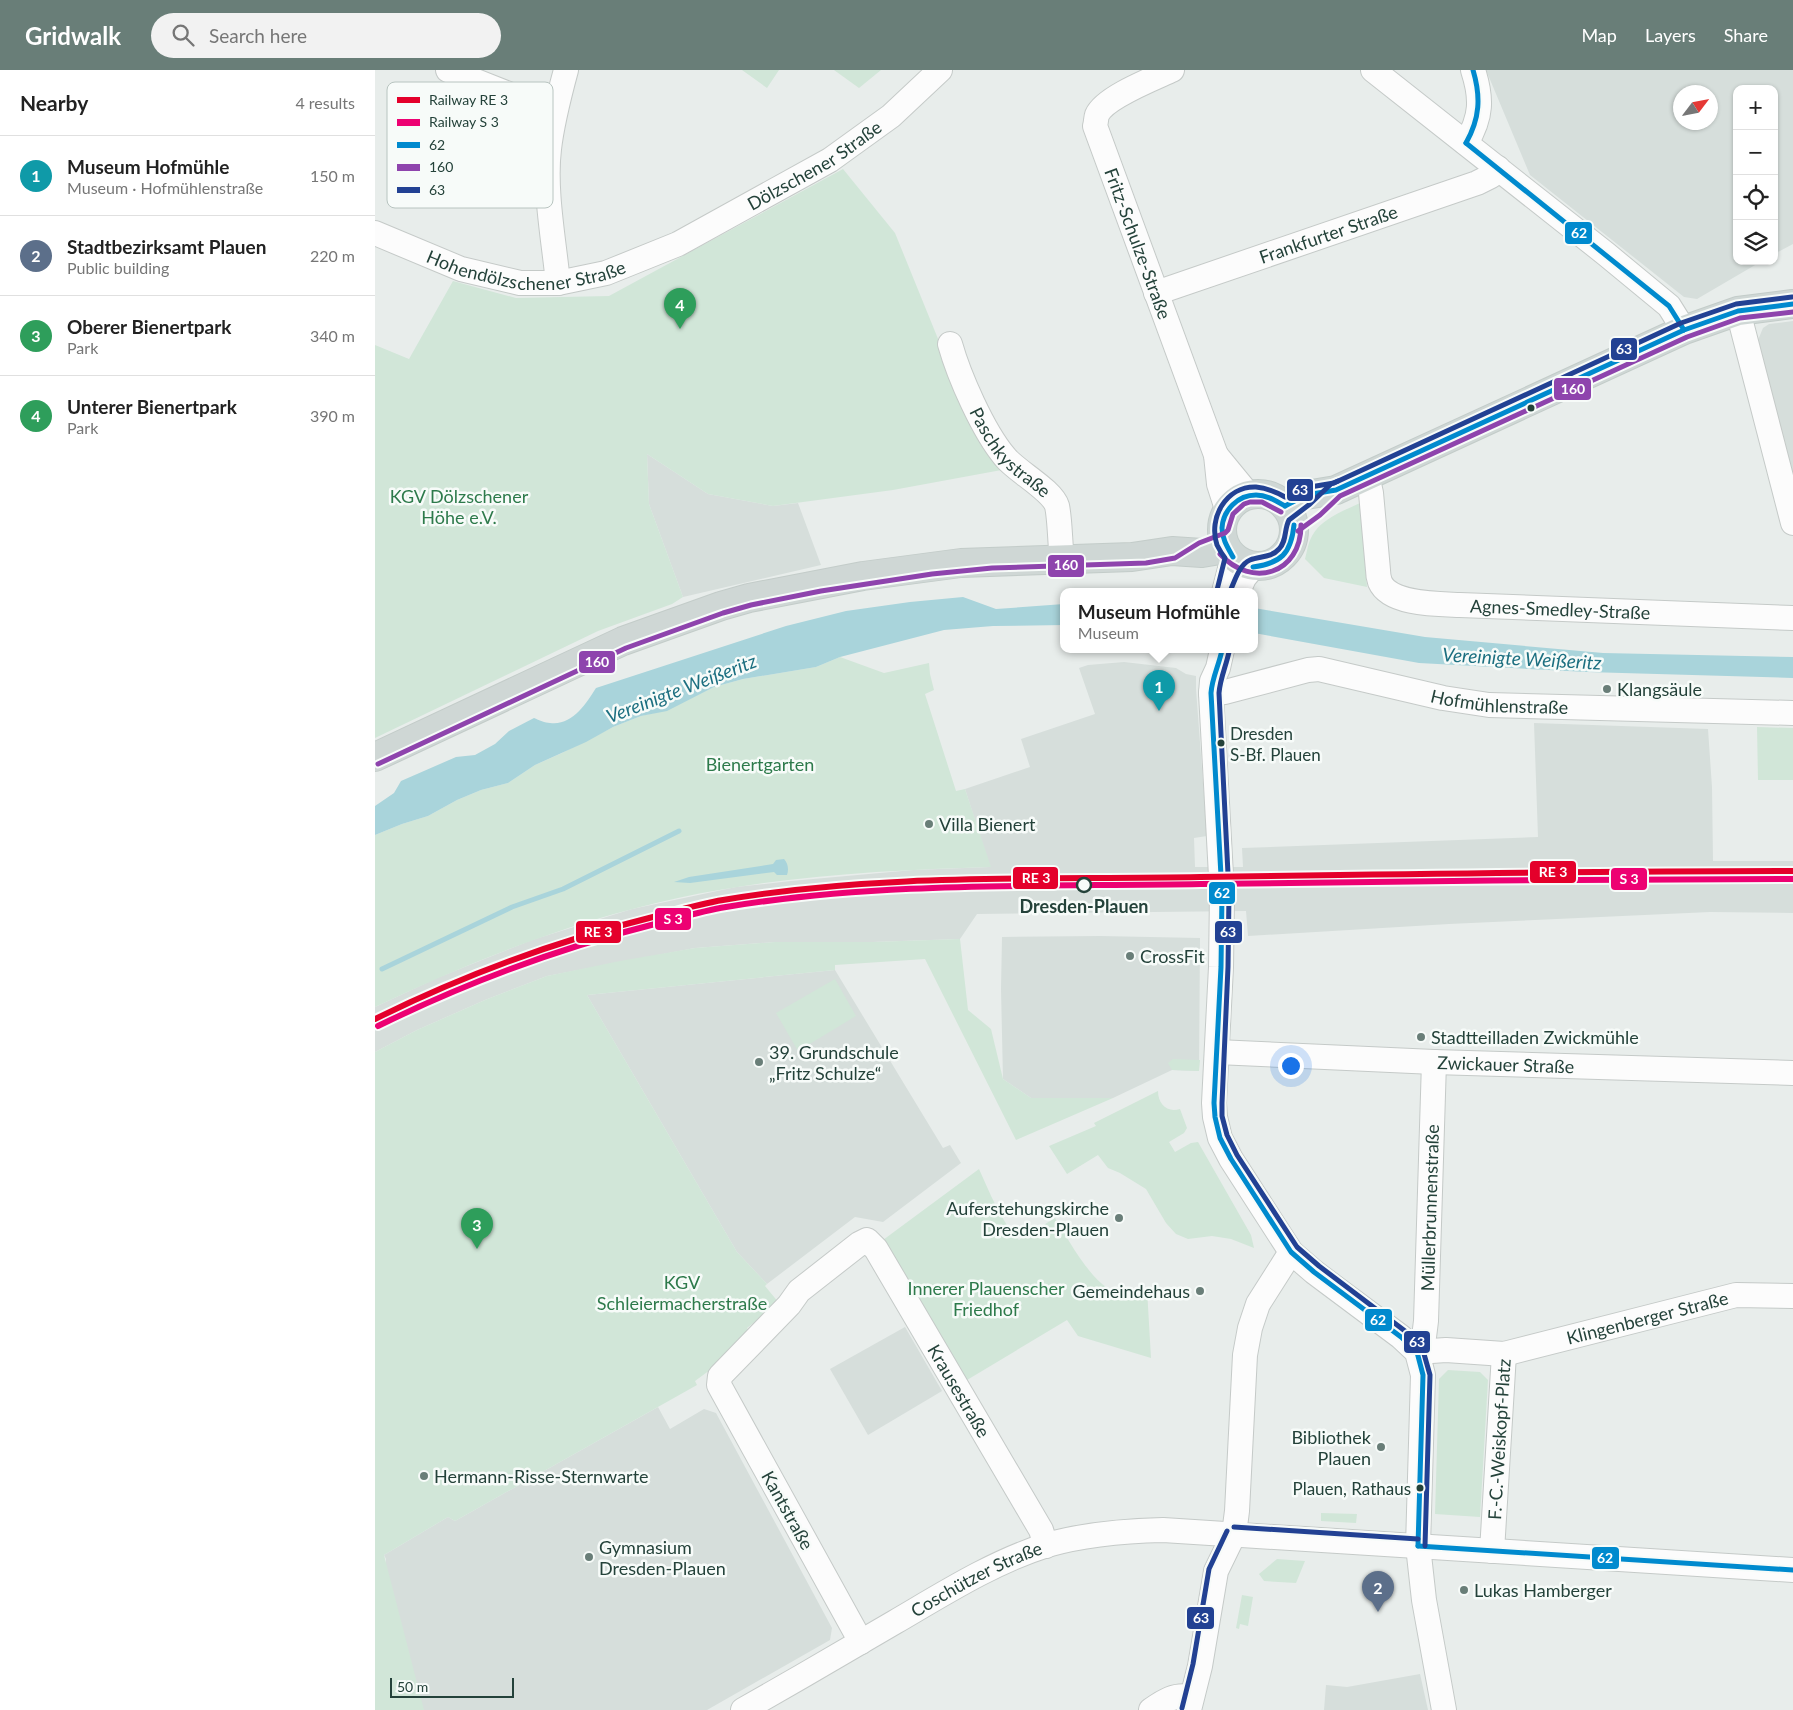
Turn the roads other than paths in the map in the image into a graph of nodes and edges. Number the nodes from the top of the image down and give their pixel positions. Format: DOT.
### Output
graph roads {
  1 [pos="448,70"];
  2 [pos="566,70"];
  3 [pos="940,70"];
  4 [pos="1172,70"];
  5 [pos="1373,70"];
  6 [pos="1473,70"];
  7 [pos="478,82"];
  8 [pos="554,112"];
  9 [pos="553,118"];
  10 [pos="1467,143"];
  11 [pos="1498,168"];
  12 [pos="551,208"];
  13 [pos="375,233"];
  14 [pos="678,244"];
  15 [pos="558,283"];
  16 [pos="1157,293"];
  17 [pos="1793,304"];
  18 [pos="1738,310"];
  19 [pos="1684,330"];
  20 [pos="950,344"];
  21 [pos="1369,484"];
  22 [pos="1289,515"];
  23 [pos="1793,523"];
  24 [pos="1234,554"];
  25 [pos="1062,559"];
  26 [pos="1792,618"];
  27 [pos="1206,653"];
  28 [pos="1221,653"];
  29 [pos="1212,687"];
  30 [pos="1793,713"];
  31 [pos="375,757"];
  32 [pos="1217,1052"];
  33 [pos="1435,1062"];
  34 [pos="1793,1073"];
  35 [pos="1291,1252"];
  36 [pos="1793,1296"];
  37 [pos="1417,1352"];
  38 [pos="1504,1354"];
  39 [pos="720,1376"];
  40 [pos="1234,1534"];
  41 [pos="1046,1546"];
  42 [pos="1418,1546"];
  43 [pos="1493,1551"];
  44 [pos="1793,1570"];
  45 [pos="861,1642"];
  46 [pos="771,1703"];
  47 [pos="1190,1703"];
  48 [pos="743,1710"];
  49 [pos="1151,1710"];
  50 [pos="1444,1710"];
  1 -- 7 [label="street"];
  2 -- 8 [label="street"];
  3 -- 14 [label="street, Dölzschener Straße"];
  4 -- 16 [label="street, Fritz-Schulze-Straße"];
  5 -- 10 [label="street"];
  6 -- 10 [label="street"];
  8 -- 9 [label="street"];
  10 -- 11 [label="street"];
  11 -- 16 [label="street, Frankfurter Straße"];
  11 -- 19 [label="street"];
  12 -- 15 [label="street"];
  13 -- 15 [label="street, Hohendölzschener Straße"];
  14 -- 15 [label="street, Hohendölzschener Straße"];
  16 -- 24 [label="street, Fritz-Schulze-Straße"];
  17 -- 18 [label="main road"];
  18 -- 19 [label="main road"];
  18 -- 23 [label="street"];
  19 -- 21 [label="main road"];
  20 -- 25 [label="street, Paschkystraße"];
  21 -- 22 [label="main road"];
  21 -- 26 [label="street, Agnes-Smedley-Straße"];
  22 -- 24 [label="main road"];
  22 -- 24 [label="main road"];
  24 -- 25 [label="main road"];
  25 -- 31 [label="main road"];
  27 -- 29 [label="street"];
  28 -- 29 [label="street"];
  29 -- 30 [label="street, Hofmühlenstraße"];
  29 -- 32 [label="street"];
  32 -- 33 [label="street, Zwickauer Straße"];
  32 -- 35 [label="street"];
  33 -- 34 [label="street, Zwickauer Straße"];
  33 -- 37 [label="street, Müllerbrunnenstraße"];
  35 -- 37 [label="street"];
  35 -- 40 [label="street"];
  36 -- 38 [label="street, Klingenberger Straße"];
  37 -- 38 [label="street, F.-C.-Weiskopf-Platz"];
  37 -- 42 [label="street"];
  38 -- 43 [label="street, F.-C.-Weiskopf-Platz"];
  39 -- 41 [label="street, Krausestraße"];
  39 -- 45 [label="street, Kantstraße"];
  40 -- 41 [label="street, Coschützer Straße"];
  40 -- 42 [label="street, Coschützer Straße"];
  40 -- 47 [label="street"];
  41 -- 45 [label="street, Coschützer Straße"];
  42 -- 43 [label="street, Coschützer Straße"];
  42 -- 50 [label="street"];
  43 -- 44 [label="street, Coschützer Straße"];
  45 -- 46 [label="street, Coschützer Straße"];
  46 -- 48 [label="street, Coschützer Straße"];
  47 -- 49 [label="street"];
}
